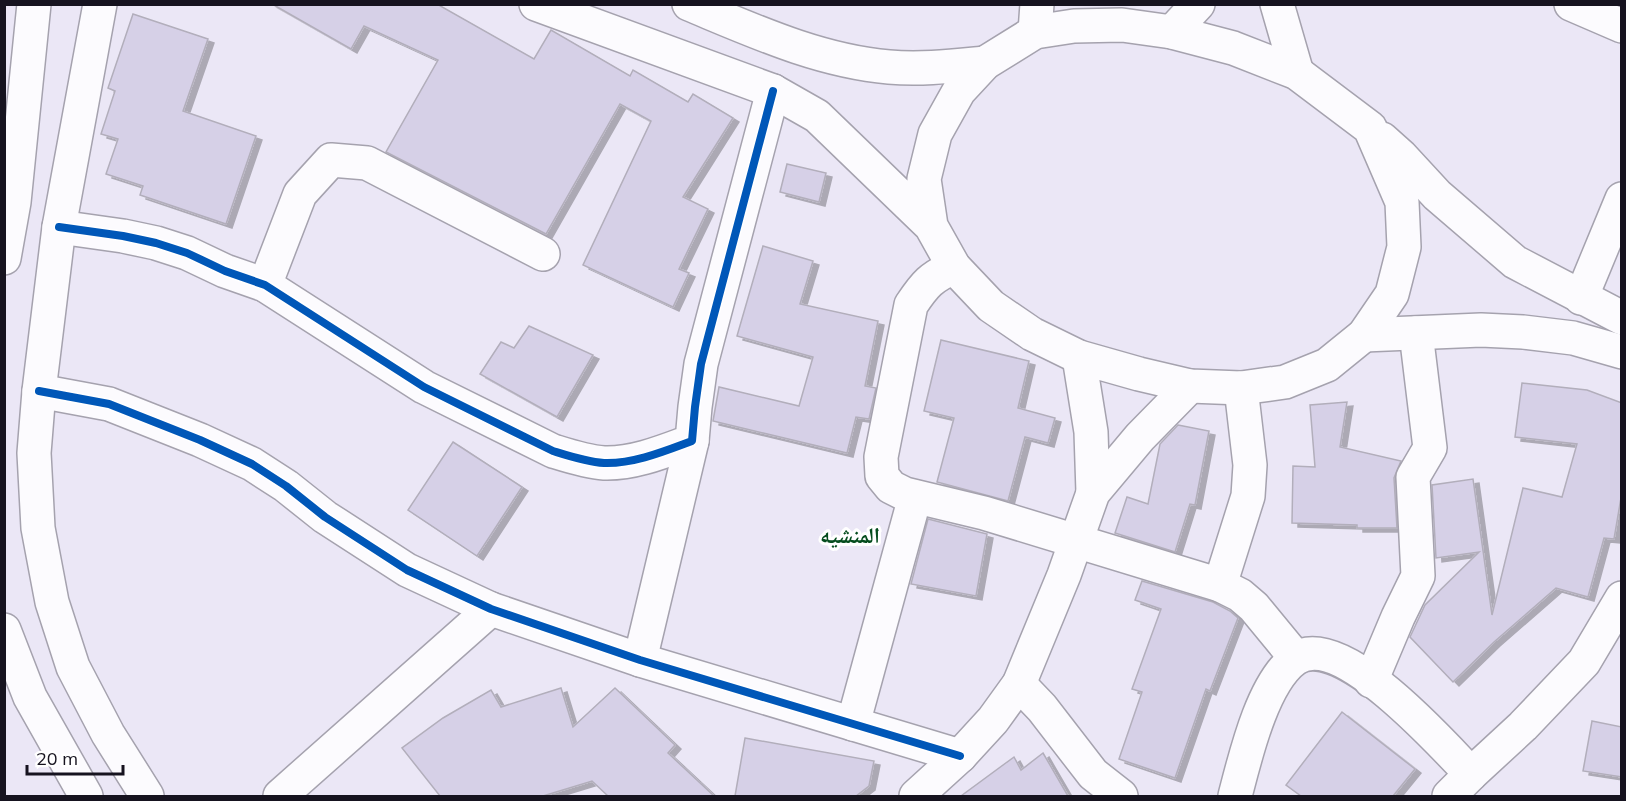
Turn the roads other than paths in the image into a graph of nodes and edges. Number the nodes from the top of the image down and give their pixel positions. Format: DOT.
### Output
graph roads {
  1 [pos="34,4"];
  2 [pos="100,4"];
  3 [pos="536,4"];
  4 [pos="689,4"];
  5 [pos="1198,4"];
  6 [pos="1277,4"];
  7 [pos="1571,4"];
  8 [pos="1036,18"];
  9 [pos="1622,26"];
  10 [pos="1172,32"];
  11 [pos="985,63"];
  12 [pos="1297,73"];
  13 [pos="773,91"];
  14 [pos="1370,128"];
  15 [pos="1622,199"];
  16 [pos="9,201"];
  17 [pos="931,226"];
  18 [pos="58,227"];
  19 [pos="543,254"];
  20 [pos="4,258"];
  21 [pos="954,267"];
  22 [pos="265,285"];
  23 [pos="1581,298"];
  24 [pos="1622,318"];
  25 [pos="1416,333"];
  26 [pos="1364,335"];
  27 [pos="1622,352"];
  28 [pos="1079,357"];
  29 [pos="1190,386"];
  30 [pos="1241,388"];
  31 [pos="39,391"];
  32 [pos="692,441"];
  33 [pos="1094,493"];
  34 [pos="915,497"];
  35 [pos="1076,540"];
  36 [pos="1220,585"];
  37 [pos="1622,598"];
  38 [pos="491,609"];
  39 [pos="4,630"];
  40 [pos="1296,658"];
  41 [pos="640,660"];
  42 [pos="1371,681"];
  43 [pos="1019,684"];
  44 [pos="853,724"];
  45 [pos="960,756"];
  46 [pos="1460,785"];
  47 [pos="86,796"];
  48 [pos="147,796"];
  49 [pos="280,796"];
  50 [pos="916,796"];
  51 [pos="1121,796"];
  52 [pos="1235,796"];
  1 -- 16 [label="street"];
  2 -- 18 [label="street"];
  3 -- 13 [label="street"];
  4 -- 11 [label="street"];
  5 -- 10 [label="street"];
  6 -- 12 [label="street"];
  7 -- 9 [label="street"];
  8 -- 10 [label="street"];
  8 -- 11 [label="street"];
  10 -- 12 [label="street"];
  11 -- 17 [label="street"];
  12 -- 14 [label="street"];
  13 -- 17 [label="street"];
  13 -- 32 [label="street"];
  14 -- 23 [label="street"];
  14 -- 26 [label="street"];
  15 -- 23 [label="street"];
  16 -- 20 [label="street"];
  17 -- 21 [label="street"];
  18 -- 22 [label="street"];
  18 -- 31 [label="street"];
  19 -- 22 [label="street"];
  21 -- 28 [label="street"];
  21 -- 34 [label="street"];
  22 -- 32 [label="street"];
  23 -- 24 [label="street"];
  25 -- 26 [label="street"];
  25 -- 27 [label="street"];
  25 -- 42 [label="street"];
  26 -- 30 [label="street"];
  28 -- 29 [label="street"];
  28 -- 33 [label="street"];
  29 -- 30 [label="street"];
  29 -- 33 [label="street"];
  30 -- 36 [label="street"];
  31 -- 38 [label="street"];
  31 -- 48 [label="street"];
  32 -- 41 [label="street"];
  33 -- 35 [label="street"];
  34 -- 35 [label="street"];
  34 -- 44 [label="street"];
  35 -- 36 [label="street"];
  35 -- 43 [label="street"];
  36 -- 40 [label="street"];
  37 -- 46 [label="street"];
  38 -- 41 [label="street"];
  38 -- 49 [label="street"];
  39 -- 47 [label="street"];
  40 -- 42 [label="street"];
  40 -- 52 [label="street"];
  41 -- 44 [label="street"];
  42 -- 46 [label="street"];
  43 -- 45 [label="street"];
  43 -- 51 [label="street"];
  44 -- 45 [label="street"];
  45 -- 50 [label="street"];
}
